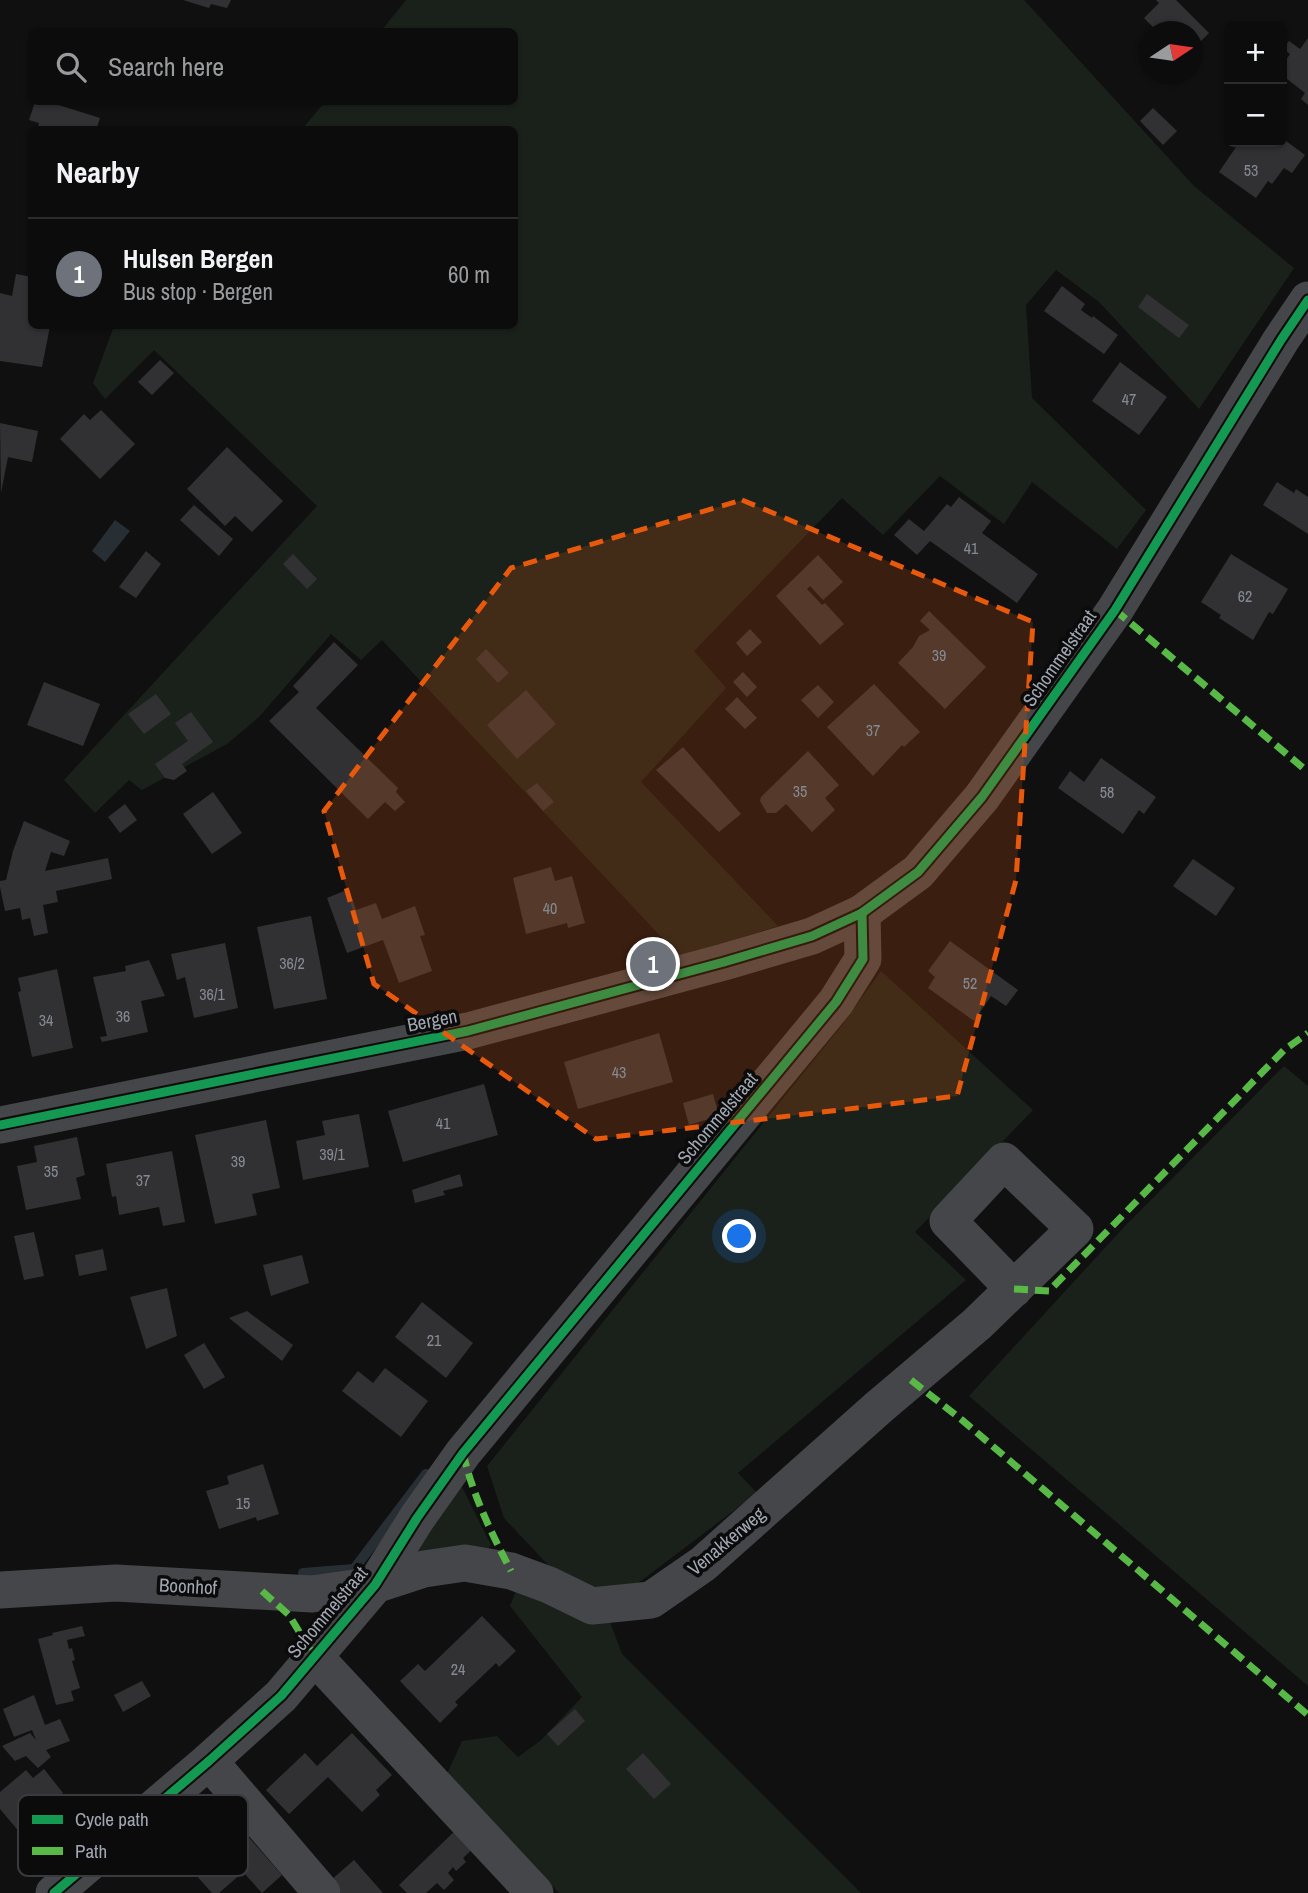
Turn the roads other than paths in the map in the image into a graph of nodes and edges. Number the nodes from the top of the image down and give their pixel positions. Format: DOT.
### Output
graph roads {
  1 [pos="1308,300"];
  2 [pos="862,913"];
  3 [pos="0,1125"];
  4 [pos="1014,1289"];
  5 [pos="375,1585"];
  6 [pos="0,1590"];
  7 [pos="314,1656"];
  8 [pos="209,1761"];
  9 [pos="169,1795"];
  10 [pos="238,1795"];
  11 [pos="248,1807"];
  12 [pos="74,1876"];
  13 [pos="54,1893"];
  14 [pos="322,1893"];
  15 [pos="535,1893"];
  1 -- 2 [label="street, Schommelstraat"];
  2 -- 3 [label="street, Bergen"];
  2 -- 5 [label="street, Schommelstraat"];
  4 -- 5 [label="street, Venakkerweg"];
  5 -- 6 [label="street, Boonhof"];
  5 -- 7 [label="street, Schommelstraat"];
  7 -- 8 [label="street, Schommelstraat"];
  7 -- 15 [label="street"];
  8 -- 9 [label="street, Schommelstraat"];
  8 -- 10 [label="street"];
  11 -- 14 [label="street"];
  12 -- 13 [label="street, Schommelstraat"];
}
